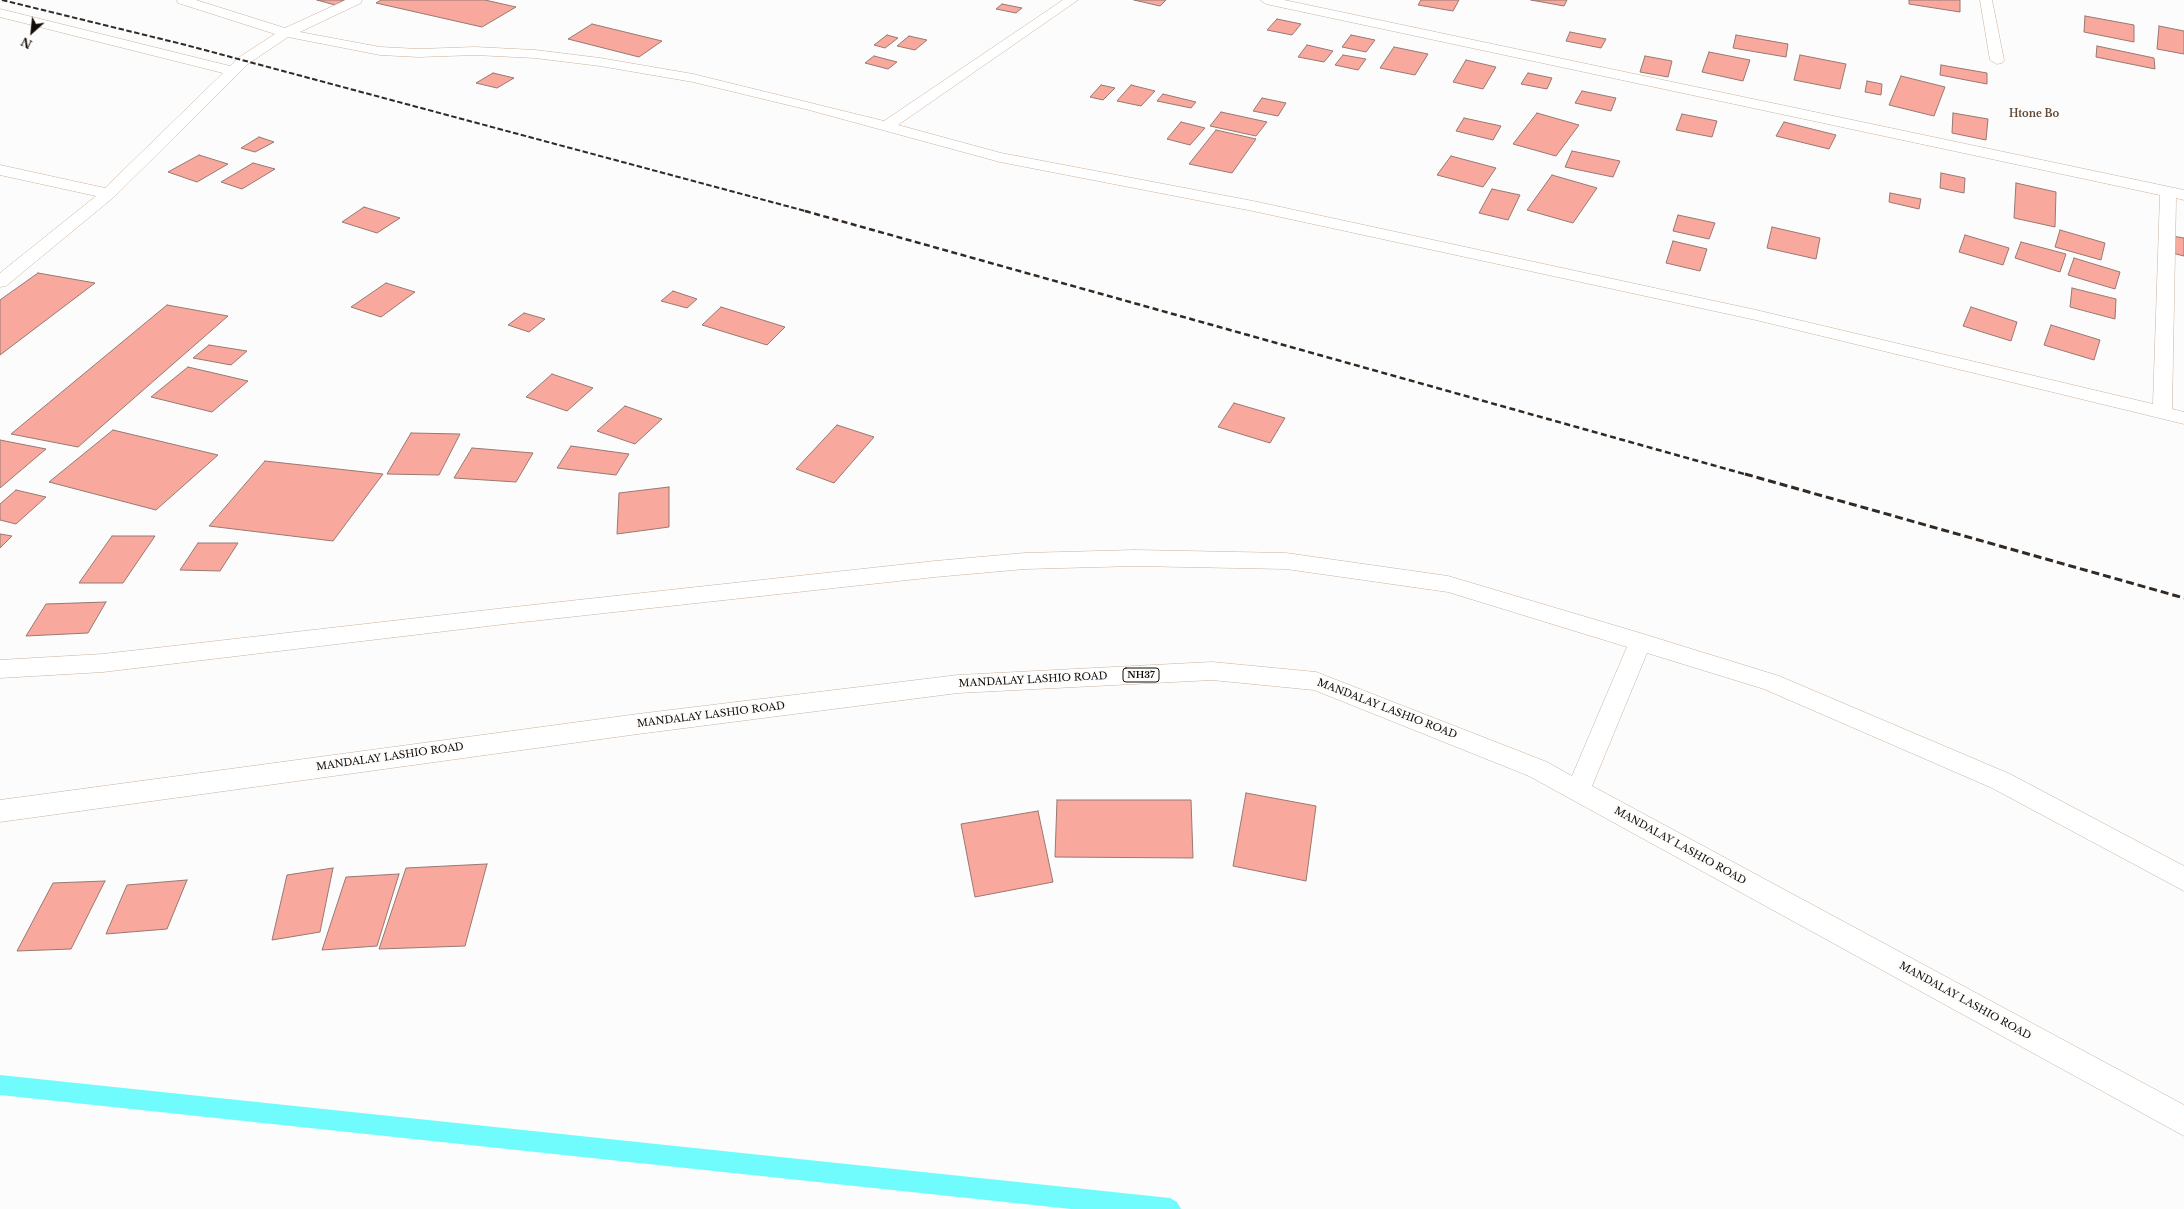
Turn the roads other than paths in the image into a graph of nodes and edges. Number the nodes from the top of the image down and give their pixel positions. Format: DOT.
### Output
graph roads {
  1 [pos="183,0"];
  2 [pos="234,0"];
  3 [pos="356,0"];
  4 [pos="1072,0"];
  5 [pos="1266,0"];
  6 [pos="1986,0"];
  7 [pos="1326,5"];
  8 [pos="0,13"];
  9 [pos="227,14"];
  10 [pos="286,33"];
  11 [pos="1997,60"];
  12 [pos="231,71"];
  13 [pos="884,128"];
  14 [pos="0,170"];
  15 [pos="2176,193"];
  16 [pos="108,194"];
  17 [pos="0,282"];
  18 [pos="2162,412"];
  19 [pos="2184,418"];
  20 [pos="1640,642"];
  21 [pos="0,669"];
  22 [pos="1578,791"];
  23 [pos="0,811"];
  24 [pos="2184,880"];
  25 [pos="2184,1121"];
  1 -- 9 [label="main road"];
  2 -- 9 [label="main road"];
  3 -- 10 [label="main road"];
  4 -- 13 [label="main road"];
  5 -- 7 [label="main road"];
  6 -- 11 [label="main road"];
  7 -- 15 [label="main road"];
  8 -- 12 [label="main road"];
  9 -- 10 [label="main road"];
  10 -- 12 [label="main road"];
  10 -- 13 [label="main road"];
  12 -- 16 [label="main road"];
  13 -- 18 [label="main road"];
  14 -- 16 [label="main road"];
  15 -- 18 [label="main road"];
  16 -- 17 [label="main road"];
  18 -- 19 [label="main road"];
  20 -- 21 [label="main road"];
  20 -- 22 [label="main road"];
  20 -- 24 [label="main road"];
  22 -- 23 [label="main road, MANDALAY LASHIO ROAD / NH37"];
  22 -- 25 [label="main road, MANDALAY LASHIO ROAD / NH37"];
}
